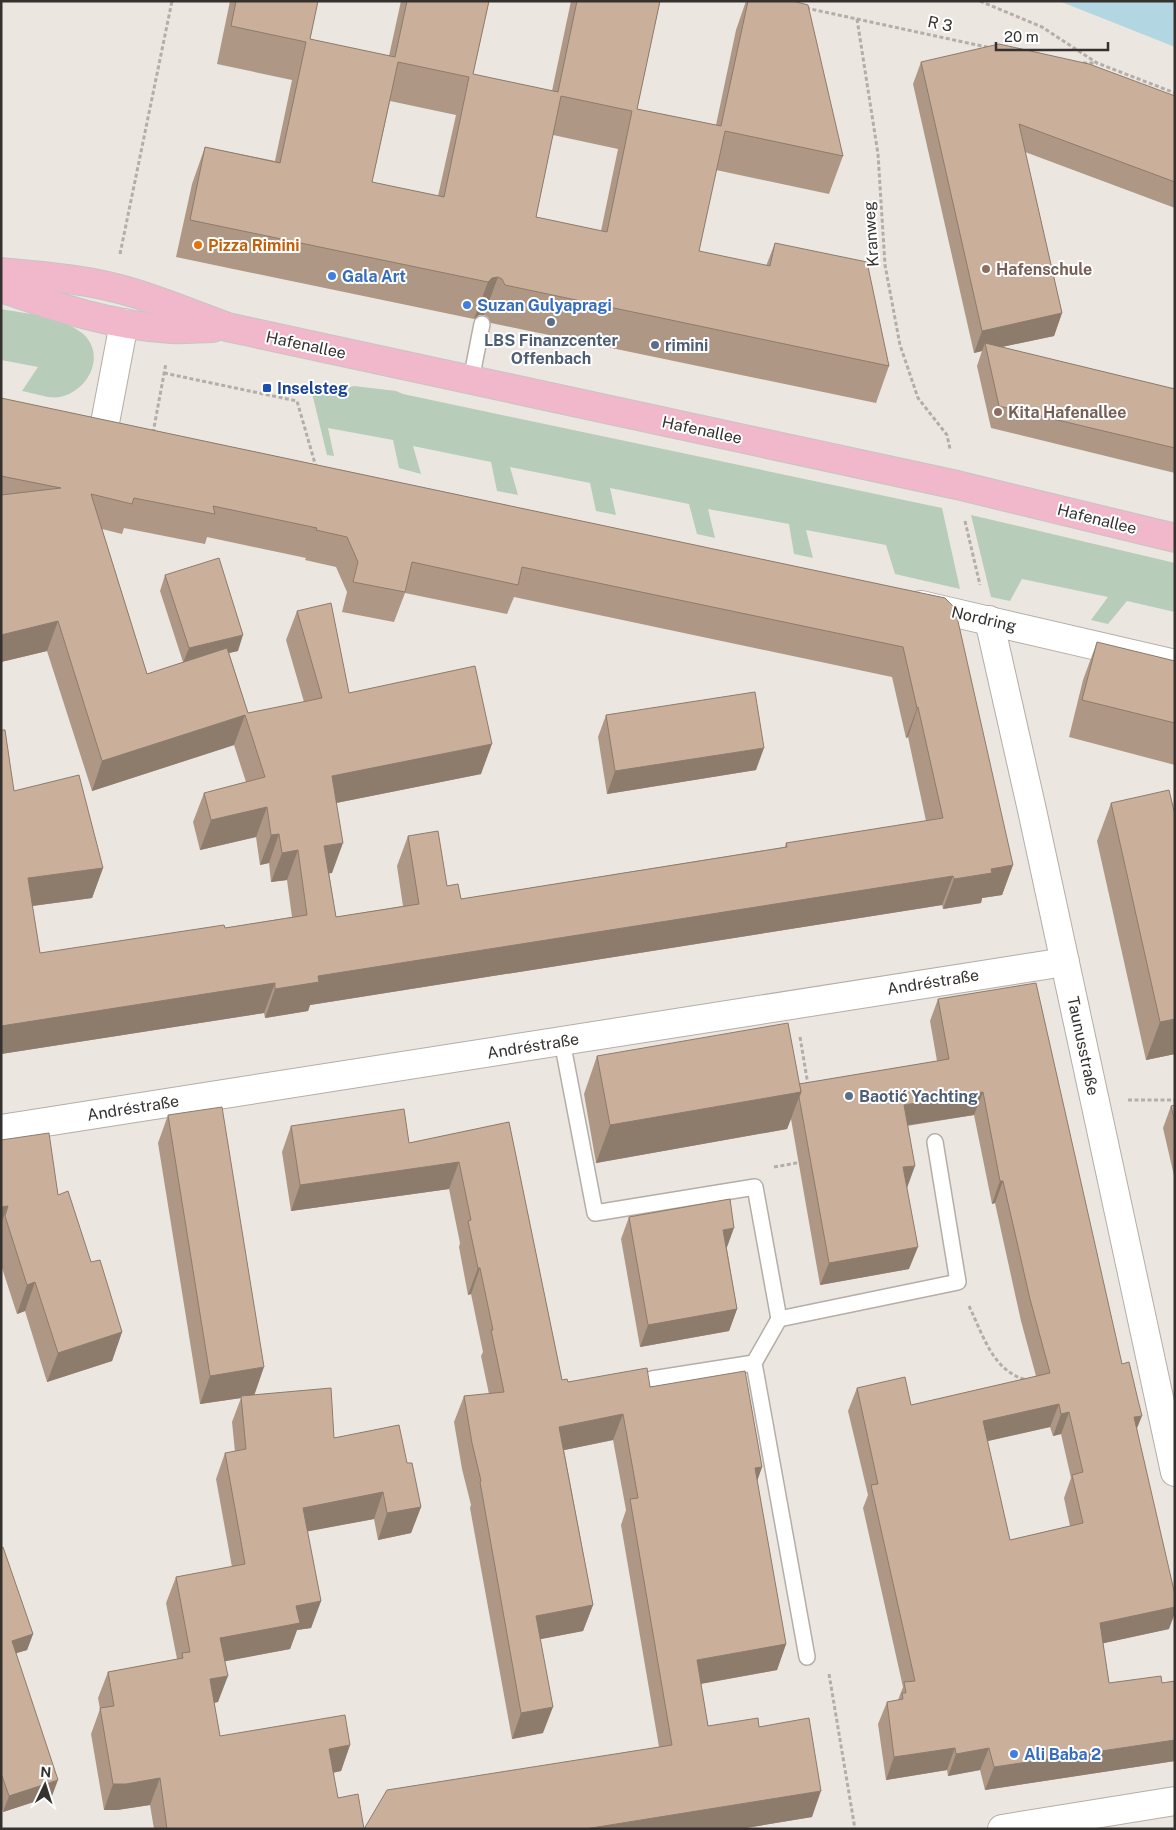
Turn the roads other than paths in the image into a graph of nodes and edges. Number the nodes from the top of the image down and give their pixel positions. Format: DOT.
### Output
graph roads {
  1 [pos="1,272"];
  2 [pos="1,288"];
  3 [pos="124,323"];
  4 [pos="482,324"];
  5 [pos="228,327"];
  6 [pos="471,380"];
  7 [pos="76,422"];
  8 [pos="104,428"];
  9 [pos="152,439"];
  10 [pos="1175,538"];
  11 [pos="901,601"];
  12 [pos="989,620"];
  13 [pos="1175,664"];
  14 [pos="1065,962"];
  15 [pos="562,1041"];
  16 [pos="1,1129"];
  17 [pos="935,1142"];
  18 [pos="779,1319"];
  19 [pos="754,1364"];
  20 [pos="652,1379"];
  21 [pos="1175,1472"];
  22 [pos="807,1657"];
  23 [pos="1175,1801"];
  24 [pos="1002,1829"];
  1 -- 5 [label="main road, Hafenallee"];
  2 -- 3 [label="main road, Hafenallee"];
  3 -- 5 [label="main road, Hafenallee"];
  3 -- 8 [label="street"];
  4 -- 6 [label="lane"];
  5 -- 6 [label="main road, Hafenallee"];
  6 -- 10 [label="main road, Hafenallee"];
  7 -- 8 [label="street"];
  8 -- 9 [label="street"];
  11 -- 12 [label="street, Nordring"];
  12 -- 13 [label="street, Nordring"];
  12 -- 14 [label="street, Taunusstraße"];
  14 -- 15 [label="street, Andréstraße"];
  14 -- 21 [label="street, Taunusstraße"];
  15 -- 16 [label="street, Andréstraße"];
  15 -- 18 [label="lane"];
  17 -- 18 [label="lane"];
  18 -- 19 [label="lane"];
  19 -- 20 [label="lane"];
  19 -- 22 [label="lane"];
  23 -- 24 [label="street"];
}
